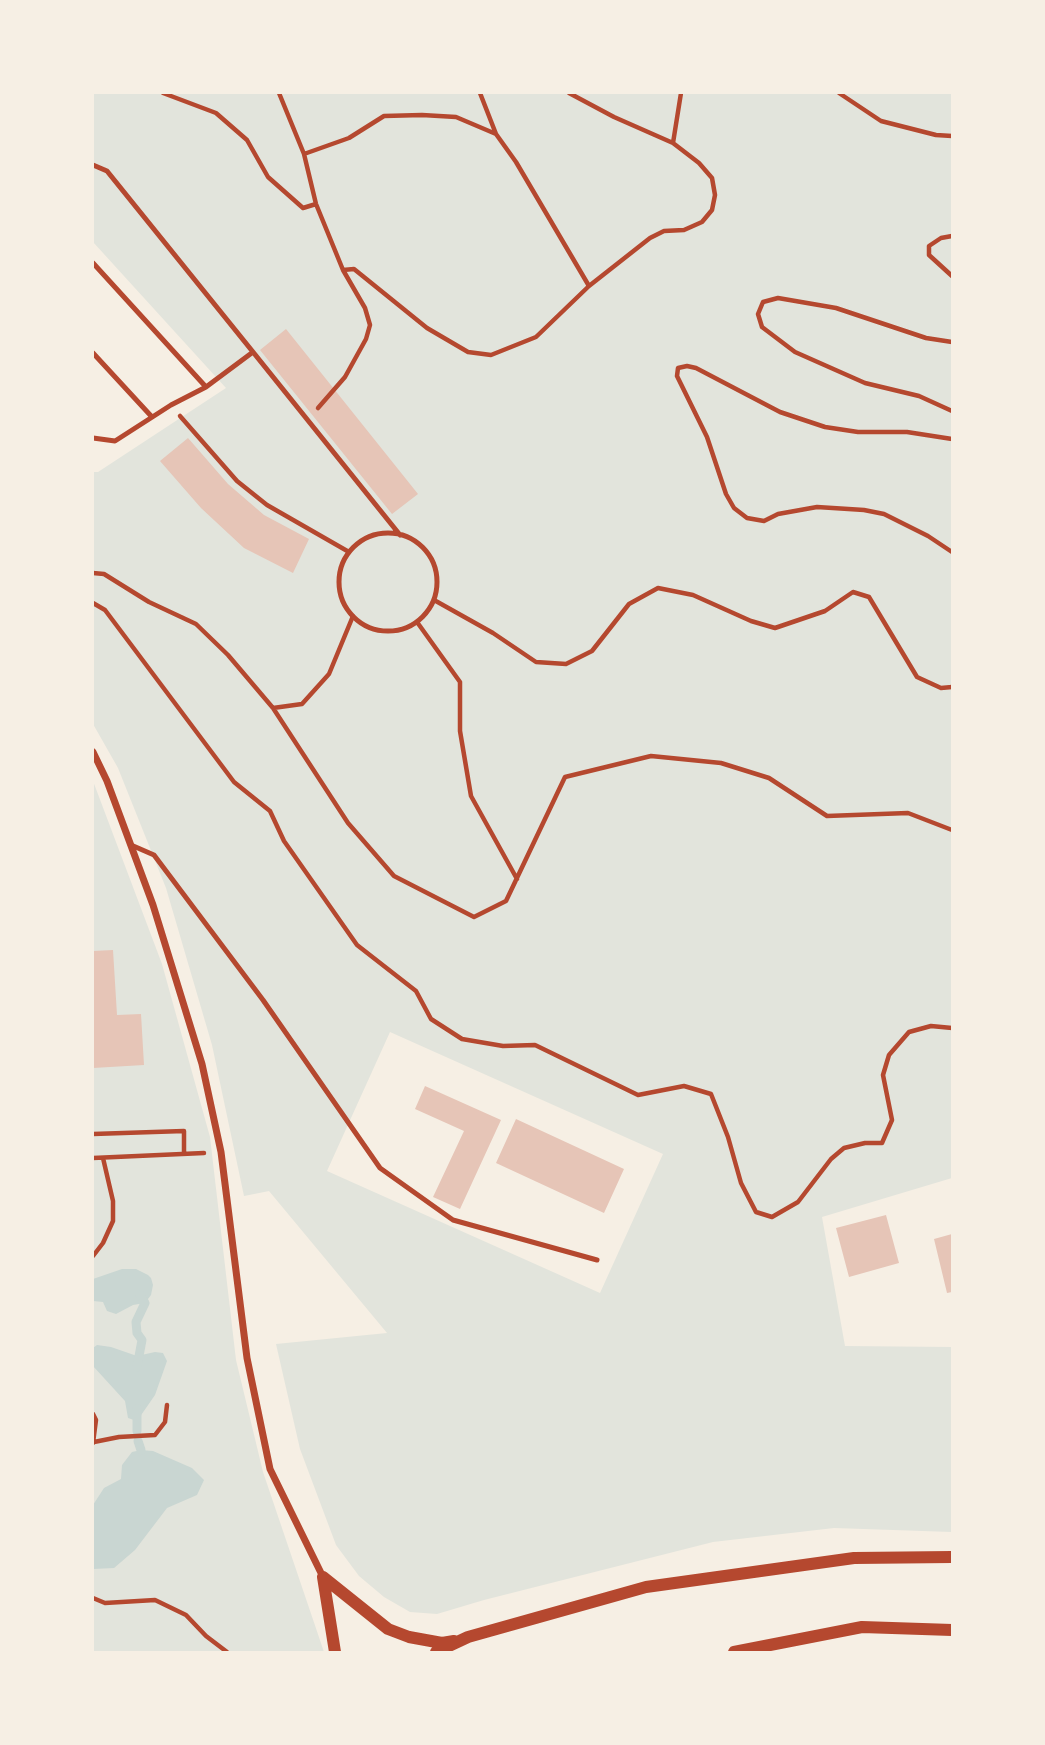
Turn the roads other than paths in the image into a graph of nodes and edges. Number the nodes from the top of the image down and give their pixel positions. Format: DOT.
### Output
graph roads {
  1 [pos="93,165"];
  2 [pos="93,263"];
  3 [pos="253,352"];
  4 [pos="93,353"];
  5 [pos="206,387"];
  6 [pos="152,417"];
  7 [pos="93,438"];
  8 [pos="400,535"];
  9 [pos="93,752"];
  10 [pos="131,845"];
  11 [pos="597,1260"];
  12 [pos="952,1557"];
  13 [pos="323,1577"];
  14 [pos="952,1630"];
  15 [pos="468,1637"];
  16 [pos="335,1652"];
  17 [pos="436,1652"];
  18 [pos="734,1652"];
  1 -- 3 [label="lane"];
  2 -- 5 [label="lane"];
  3 -- 5 [label="lane"];
  3 -- 8 [label="lane"];
  4 -- 6 [label="lane"];
  5 -- 6 [label="lane"];
  6 -- 7 [label="lane"];
  8 -- 8 [label="lane"];
  9 -- 10 [label="street"];
  10 -- 11 [label="lane"];
  10 -- 13 [label="street"];
  12 -- 15 [label="street"];
  13 -- 15 [label="street"];
  13 -- 16 [label="street"];
  14 -- 18 [label="street"];
  15 -- 17 [label="street"];
}
